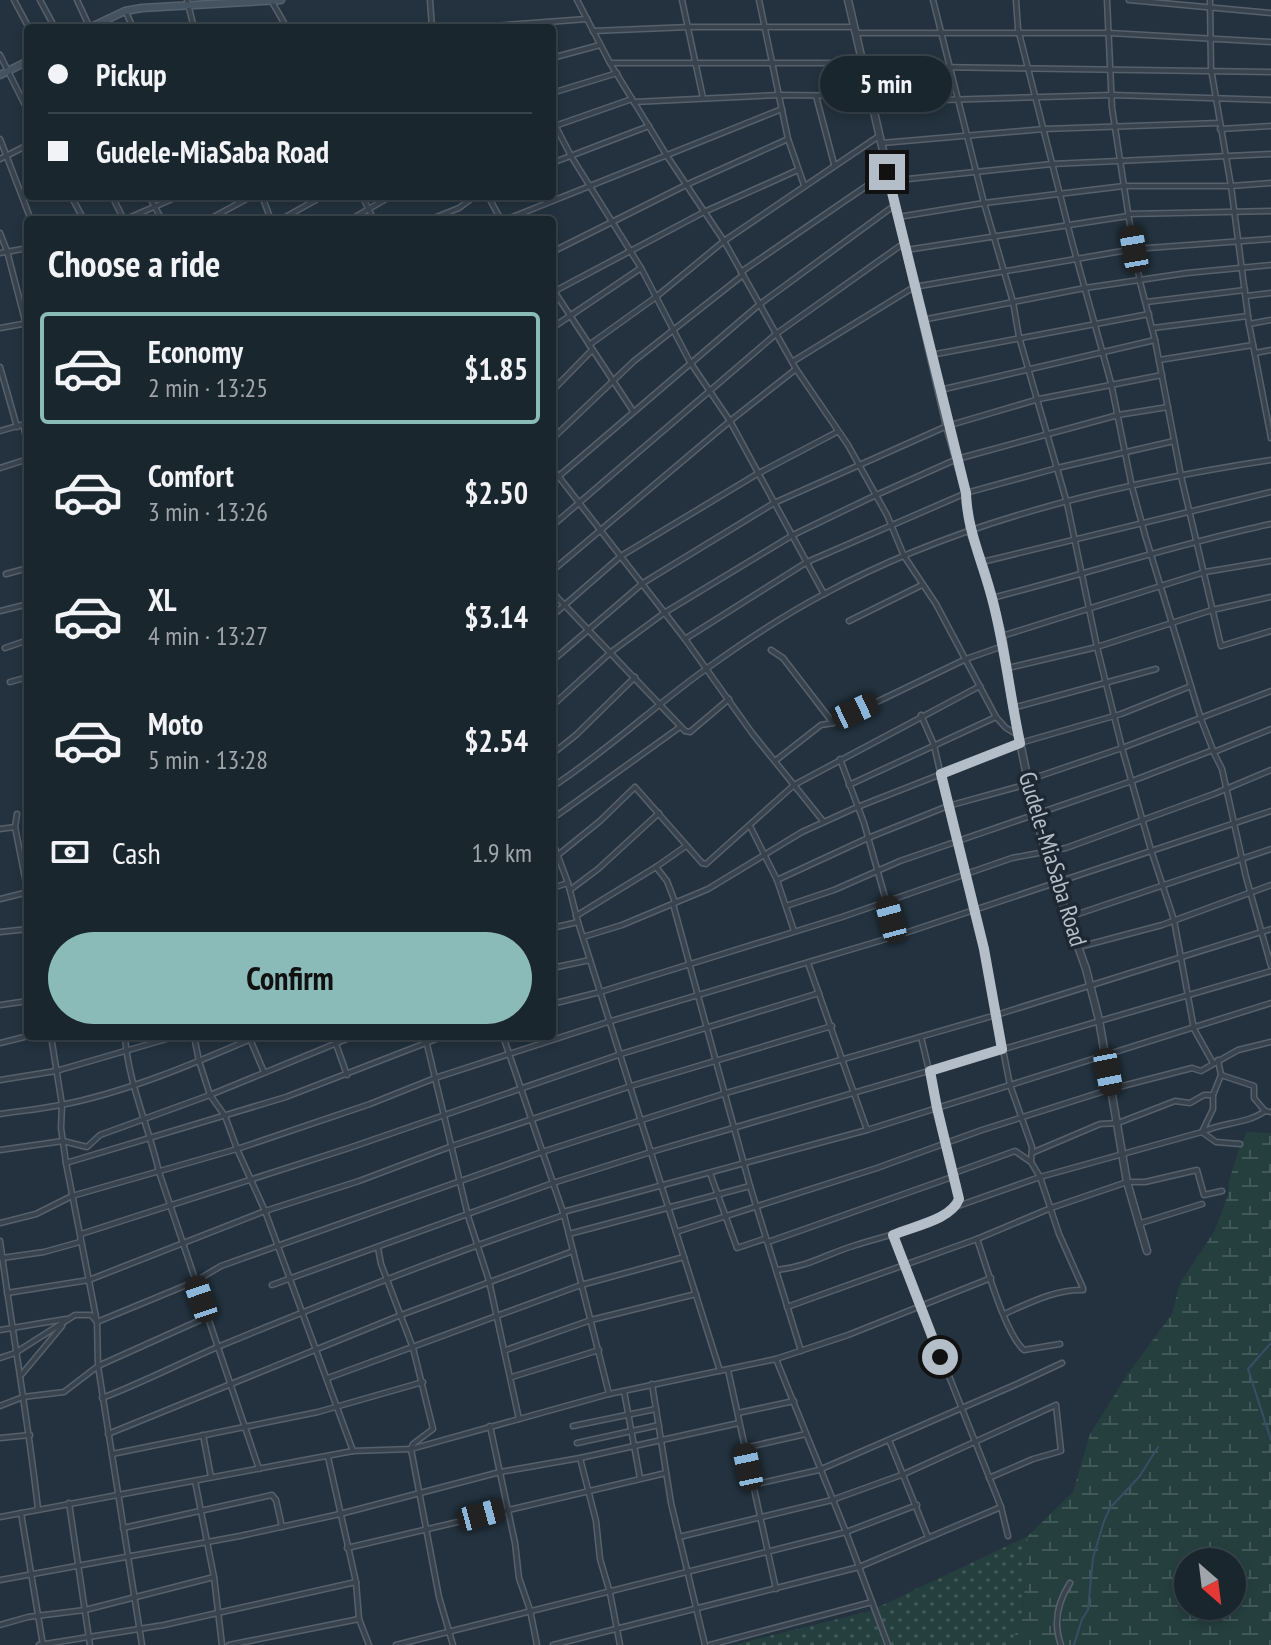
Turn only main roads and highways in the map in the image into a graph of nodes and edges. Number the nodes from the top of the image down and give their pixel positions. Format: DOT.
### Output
graph roads {
  1 [pos="271,0"];
  2 [pos="281,0"];
  3 [pos="188,2"];
  4 [pos="98,24"];
  5 [pos="24,63"];
  6 [pos="0,75"];
  1 -- 2 [label="main road"];
  1 -- 3 [label="main road"];
  3 -- 4 [label="main road"];
  5 -- 6 [label="main road"];
}
